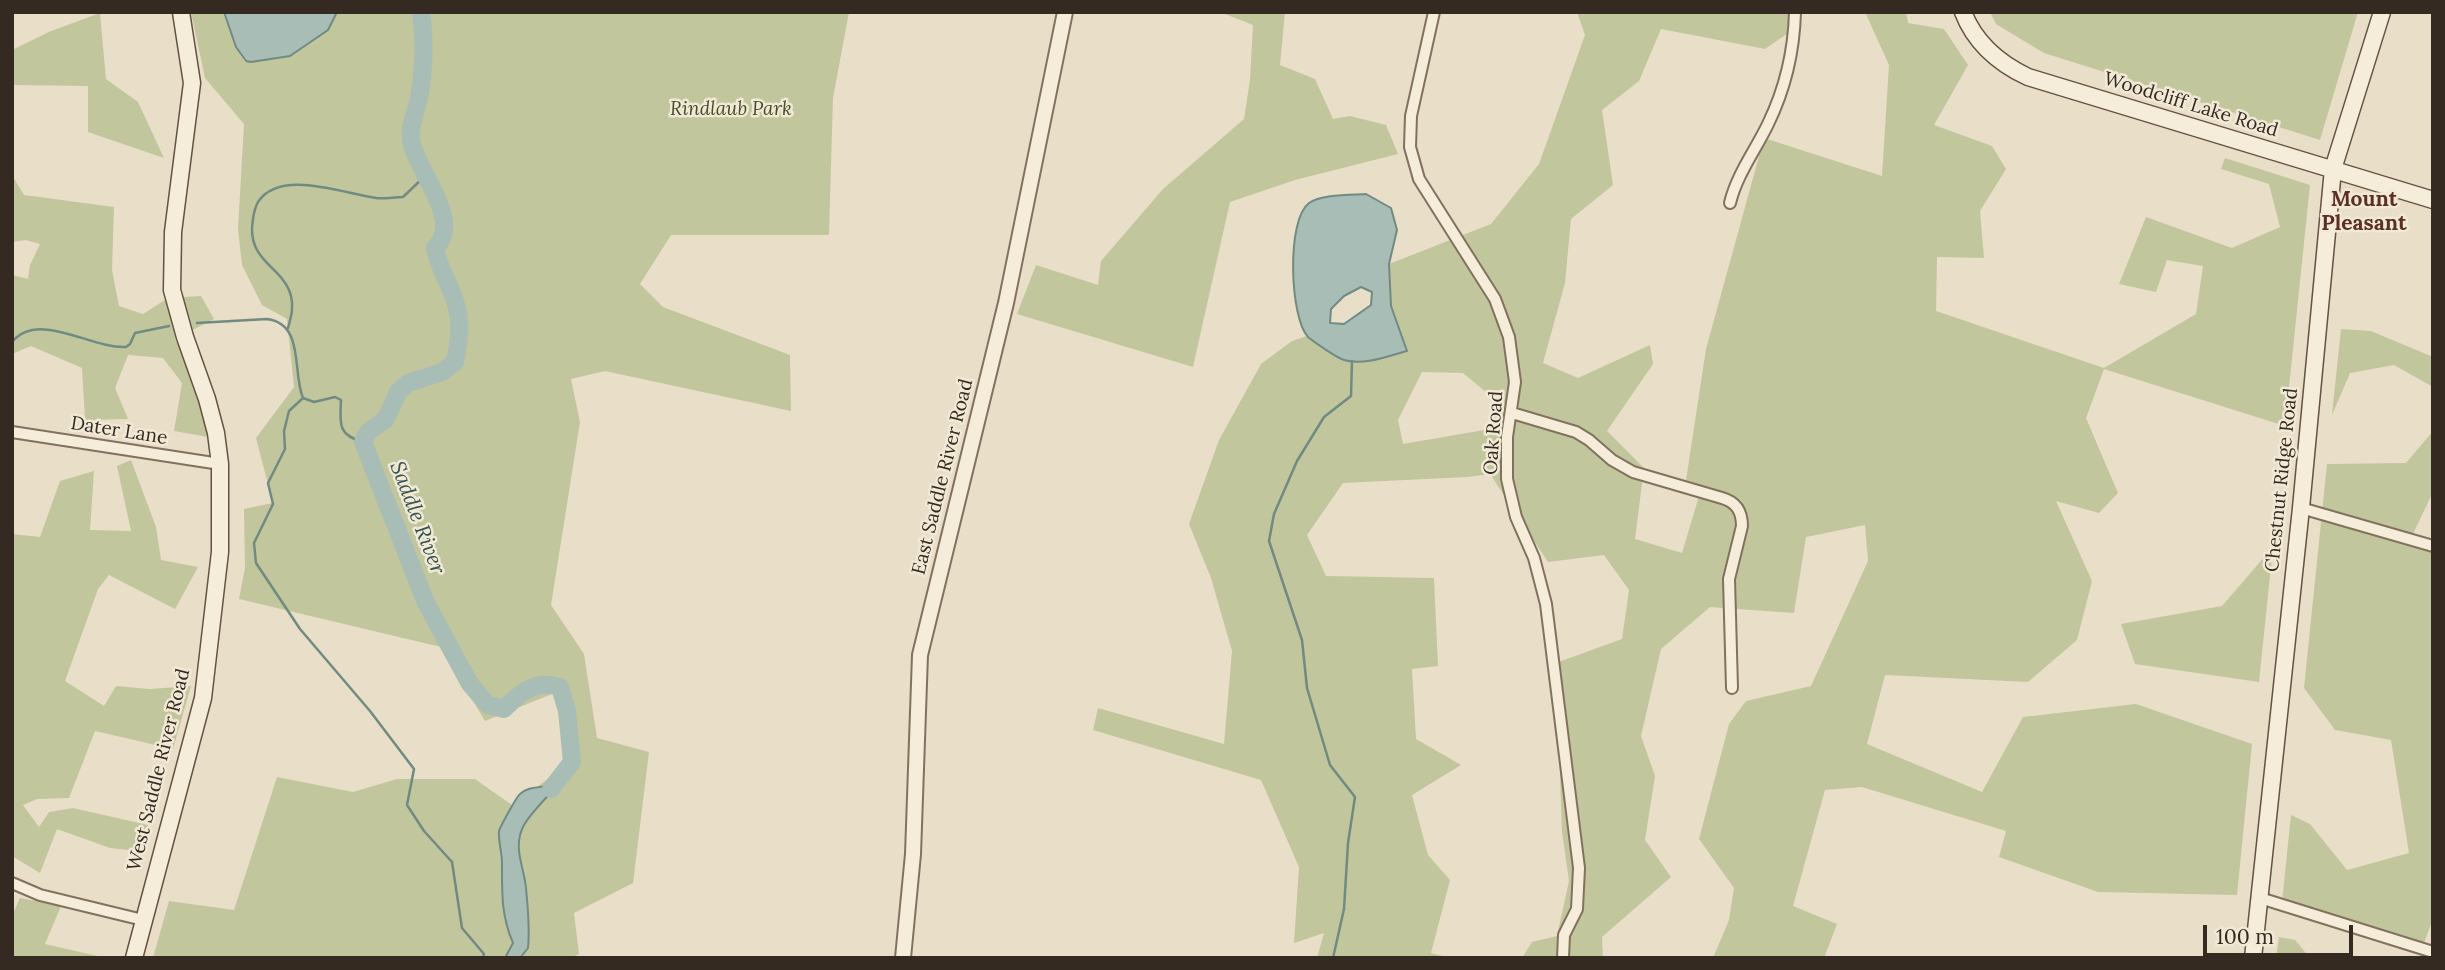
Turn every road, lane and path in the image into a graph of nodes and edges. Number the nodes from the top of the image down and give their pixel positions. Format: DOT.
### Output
graph roads {
  1 [pos="181,12"];
  2 [pos="1065,12"];
  3 [pos="1434,12"];
  4 [pos="1795,12"];
  5 [pos="1963,12"];
  6 [pos="2382,12"];
  7 [pos="2333,170"];
  8 [pos="2433,200"];
  9 [pos="1730,203"];
  10 [pos="1512,413"];
  11 [pos="12,432"];
  12 [pos="220,464"];
  13 [pos="2301,508"];
  14 [pos="2433,545"];
  15 [pos="1732,688"];
  16 [pos="12,883"];
  17 [pos="2260,898"];
  18 [pos="143,920"];
  19 [pos="2433,952"];
  20 [pos="134,958"];
  21 [pos="902,958"];
  22 [pos="1563,958"];
  23 [pos="2253,958"];
  1 -- 12 [label="main road, West Saddle River Road"];
  2 -- 21 [label="street, East Saddle River Road"];
  3 -- 10 [label="street, Oak Road"];
  4 -- 9 [label="street"];
  5 -- 7 [label="main road, Woodcliff Lake Road"];
  6 -- 7 [label="main road, Chestnut Ridge Road"];
  7 -- 8 [label="main road, Woodcliff Lake Road"];
  7 -- 13 [label="main road, Chestnut Ridge Road"];
  10 -- 15 [label="street"];
  10 -- 22 [label="street, Oak Road"];
  11 -- 12 [label="street, Dater Lane"];
  12 -- 18 [label="main road, West Saddle River Road"];
  13 -- 14 [label="street"];
  13 -- 17 [label="main road, Chestnut Ridge Road"];
  16 -- 18 [label="street"];
  17 -- 19 [label="street"];
  17 -- 23 [label="main road, Chestnut Ridge Road"];
  18 -- 20 [label="main road, West Saddle River Road"];
}
